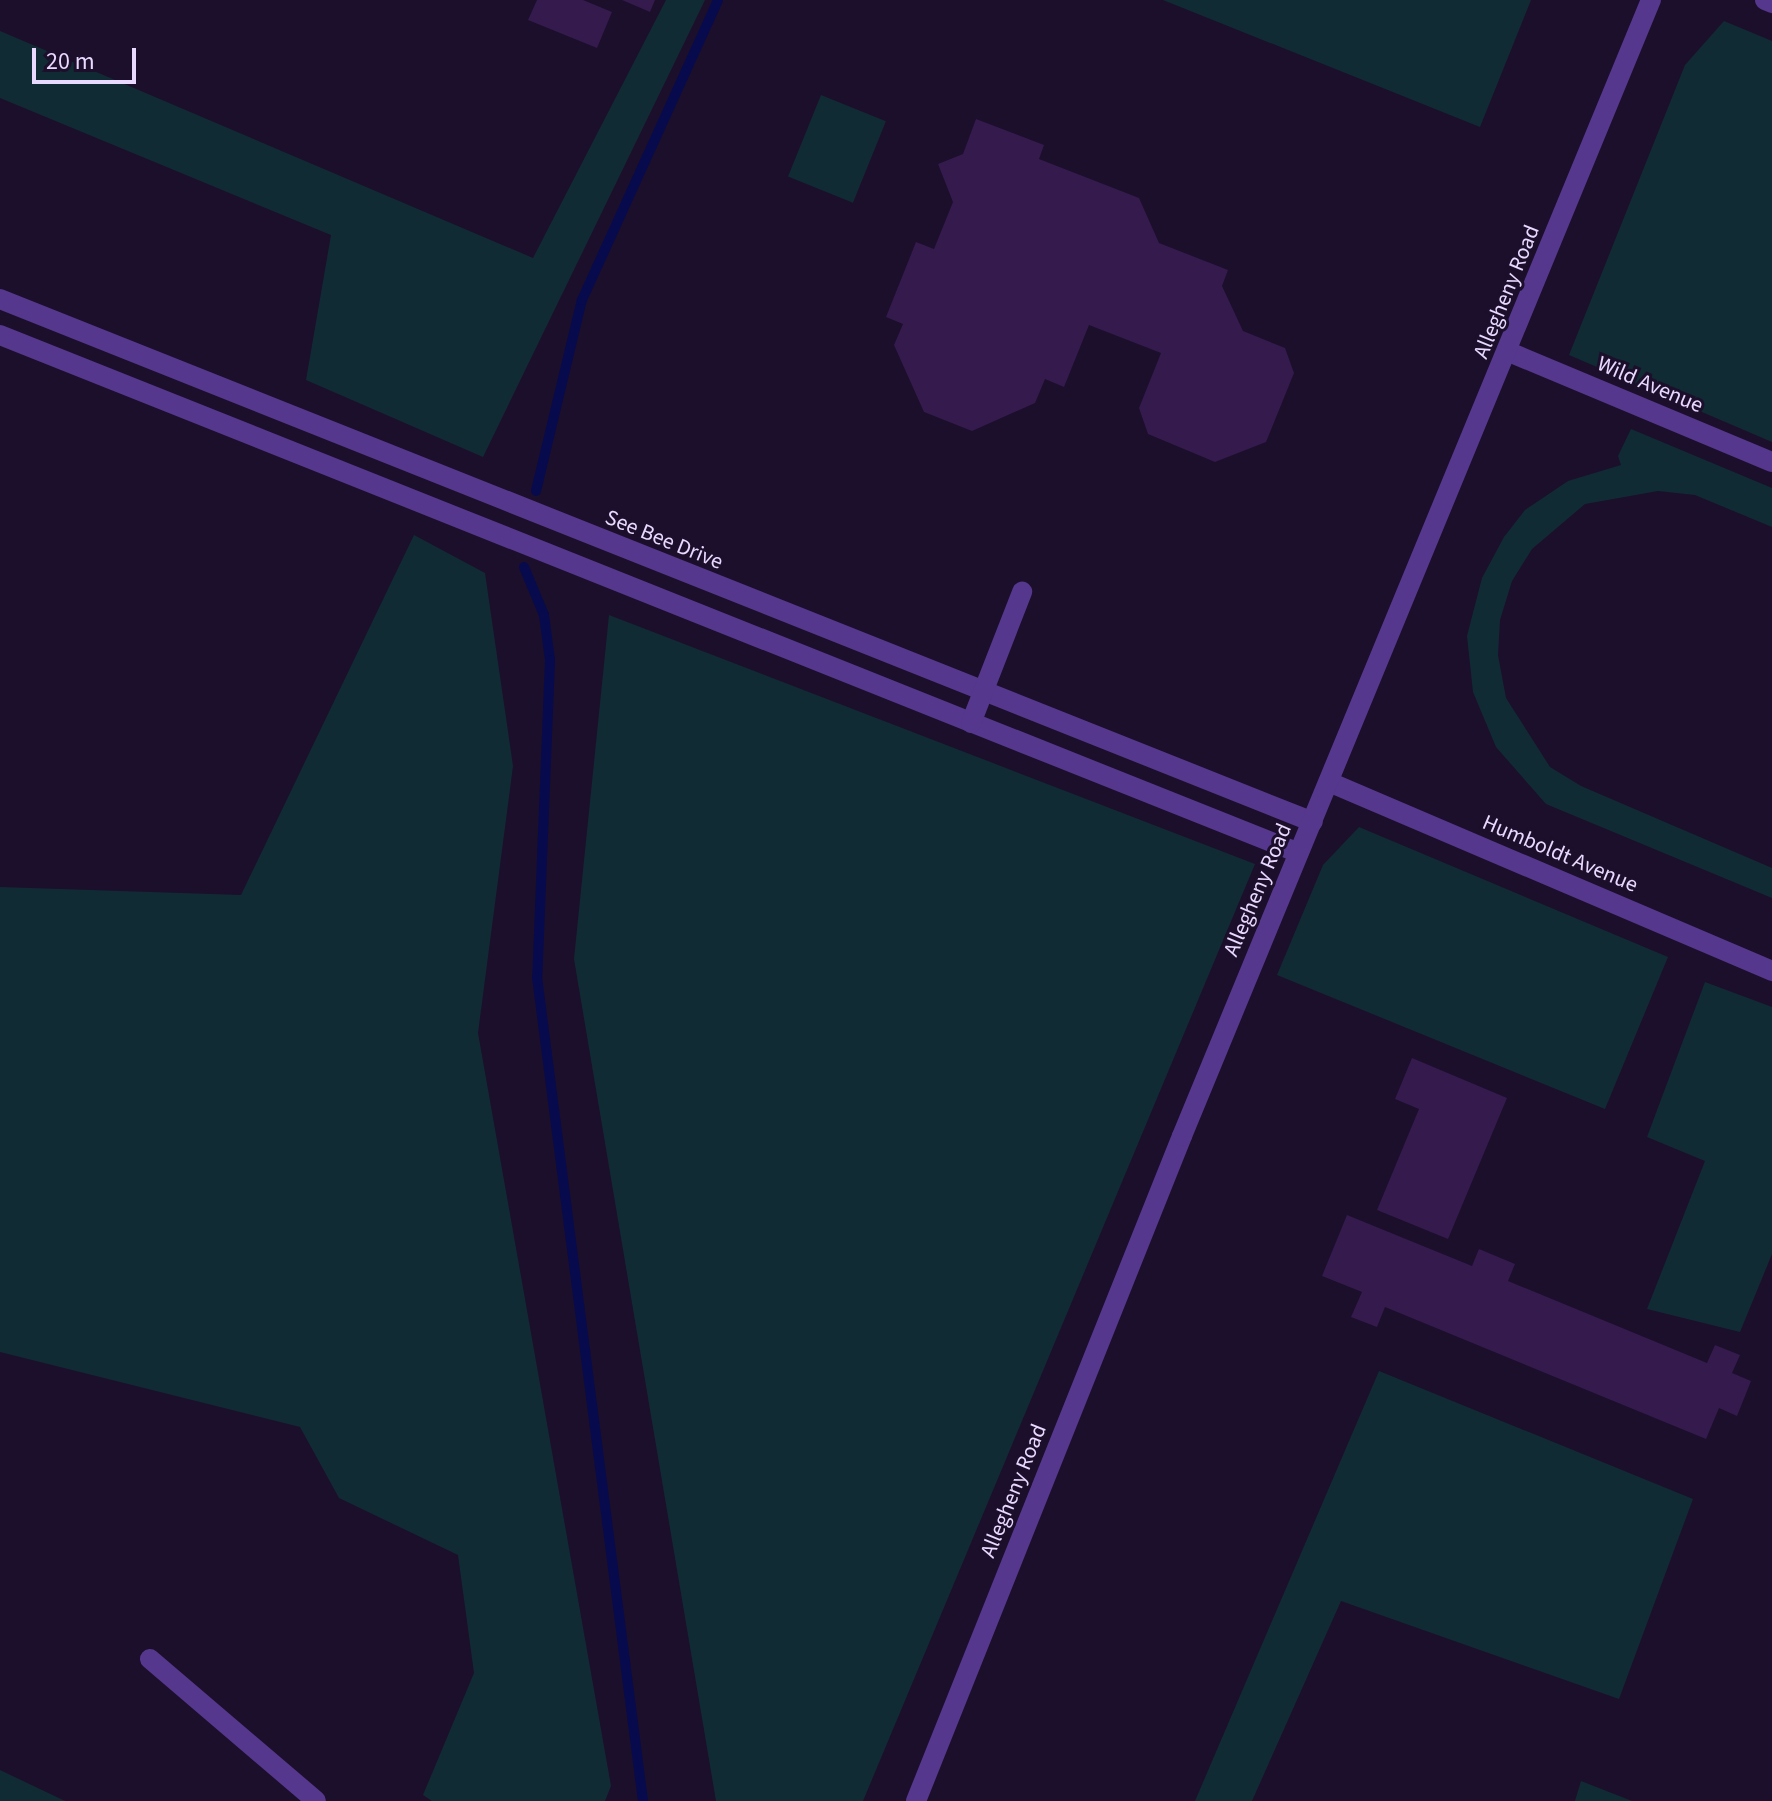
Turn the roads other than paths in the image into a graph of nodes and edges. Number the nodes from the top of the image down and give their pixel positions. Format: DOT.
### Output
graph roads {
  1 [pos="1651,0"];
  2 [pos="1765,0"];
  3 [pos="1772,3"];
  4 [pos="0,299"];
  5 [pos="0,335"];
  6 [pos="1509,352"];
  7 [pos="281,414"];
  8 [pos="268,444"];
  9 [pos="1772,462"];
  10 [pos="1022,592"];
  11 [pos="983,692"];
  12 [pos="971,723"];
  13 [pos="1329,782"];
  14 [pos="1313,822"];
  15 [pos="1299,853"];
  16 [pos="1772,971"];
  17 [pos="150,1659"];
  18 [pos="316,1801"];
  19 [pos="916,1801"];
  1 -- 6 [label="street, Allegheny Road"];
  2 -- 3 [label="street"];
  4 -- 7 [label="street, See Bee Drive"];
  5 -- 8 [label="street"];
  6 -- 9 [label="street, Wild Avenue"];
  6 -- 13 [label="street, Allegheny Road"];
  7 -- 8 [label="street"];
  7 -- 11 [label="street, See Bee Drive"];
  8 -- 12 [label="street"];
  10 -- 11 [label="street"];
  11 -- 12 [label="street"];
  11 -- 14 [label="street, See Bee Drive"];
  12 -- 15 [label="street"];
  13 -- 14 [label="street, Allegheny Road"];
  13 -- 16 [label="street, Humboldt Avenue"];
  14 -- 15 [label="street, Allegheny Road"];
  15 -- 19 [label="street, Allegheny Road"];
  17 -- 18 [label="street"];
}
